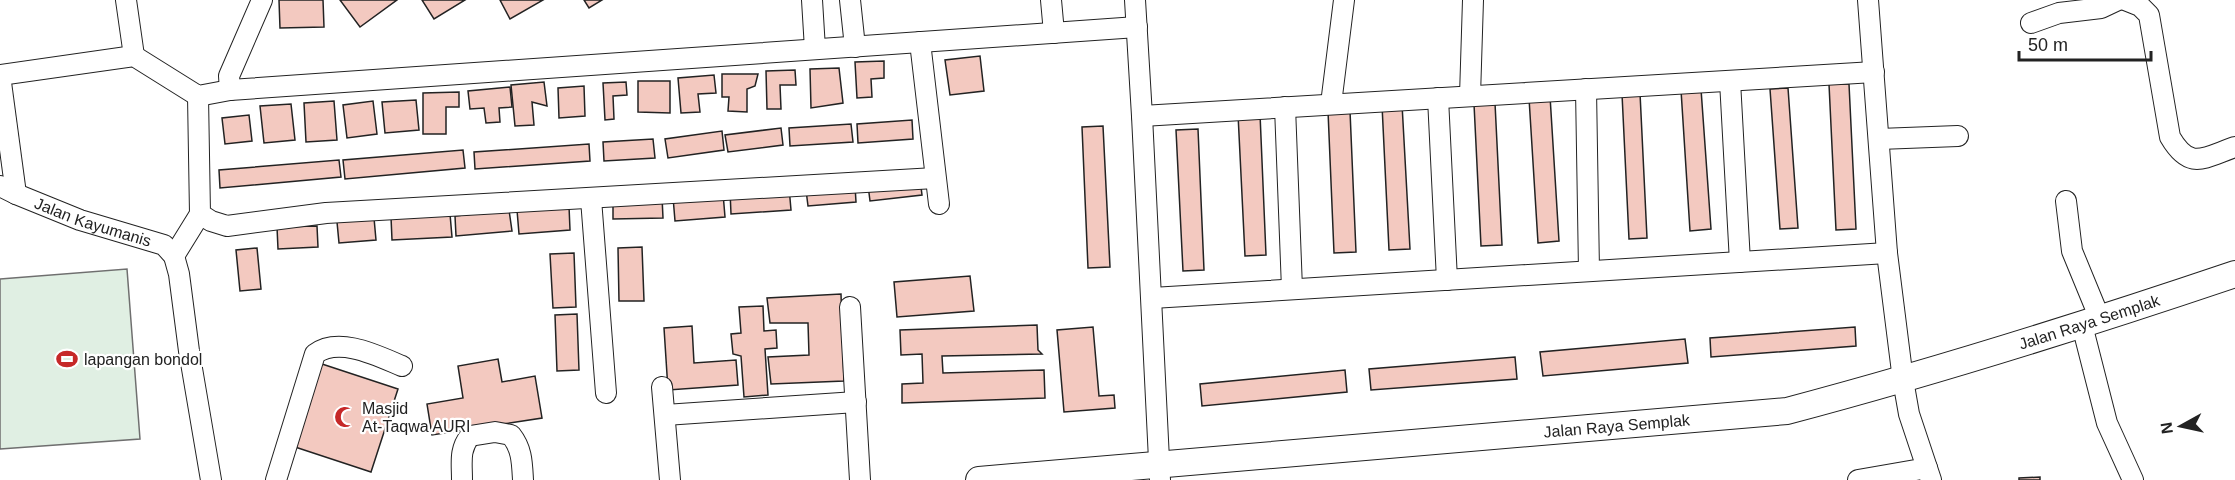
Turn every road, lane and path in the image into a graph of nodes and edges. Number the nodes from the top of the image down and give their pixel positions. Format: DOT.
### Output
graph roads {
  1 [pos="126,0"];
  2 [pos="262,0"];
  3 [pos="812,0"];
  4 [pos="850,0"];
  5 [pos="1051,0"];
  6 [pos="1135,0"];
  7 [pos="1344,0"];
  8 [pos="1473,0"];
  9 [pos="1868,0"];
  10 [pos="2118,0"];
  11 [pos="2125,0"];
  12 [pos="2031,23"];
  13 [pos="1137,27"];
  14 [pos="1054,33"];
  15 [pos="920,42"];
  16 [pos="855,47"];
  17 [pos="815,49"];
  18 [pos="134,56"];
  19 [pos="1874,72"];
  20 [pos="0,75"];
  21 [pos="1730,81"];
  22 [pos="1586,89"];
  23 [pos="230,90"];
  24 [pos="198,96"];
  25 [pos="1470,96"];
  26 [pos="1438,98"];
  27 [pos="1331,104"];
  28 [pos="1285,107"];
  29 [pos="1142,116"];
  30 [pos="1958,136"];
  31 [pos="1879,139"];
  32 [pos="4,144"];
  33 [pos="2235,147"];
  34 [pos="935,178"];
  35 [pos="8,190"];
  36 [pos="591,199"];
  37 [pos="2066,201"];
  38 [pos="939,204"];
  39 [pos="200,214"];
  40 [pos="1887,253"];
  41 [pos="174,256"];
  42 [pos="1740,262"];
  43 [pos="1589,271"];
  44 [pos="2235,274"];
  45 [pos="1447,280"];
  46 [pos="1292,289"];
  47 [pos="1152,298"];
  48 [pos="850,307"];
  49 [pos="2091,322"];
  50 [pos="402,366"];
  51 [pos="1903,380"];
  52 [pos="662,387"];
  53 [pos="606,393"];
  54 [pos="856,402"];
  55 [pos="665,415"];
  56 [pos="1160,473"];
  57 [pos="1929,474"];
  58 [pos="211,480"];
  59 [pos="276,480"];
  60 [pos="462,480"];
  61 [pos="523,480"];
  62 [pos="670,480"];
  63 [pos="860,480"];
  64 [pos="979,480"];
  65 [pos="1858,480"];
  66 [pos="2133,480"];
  1 -- 18 [label="street"];
  2 -- 23 [label="street"];
  3 -- 17 [label="street"];
  4 -- 16 [label="street"];
  5 -- 14 [label="street"];
  6 -- 13 [label="street"];
  7 -- 27 [label="street"];
  8 -- 25 [label="street"];
  9 -- 19 [label="street"];
  10 -- 12 [label="street"];
  11 -- 33 [label="street"];
  13 -- 14 [label="street"];
  13 -- 29 [label="street"];
  14 -- 15 [label="street"];
  15 -- 16 [label="street"];
  15 -- 34 [label="street"];
  16 -- 17 [label="street"];
  17 -- 23 [label="street"];
  18 -- 20 [label="street"];
  18 -- 24 [label="street"];
  19 -- 21 [label="street"];
  19 -- 31 [label="street"];
  20 -- 32 [label="street"];
  21 -- 22 [label="street"];
  21 -- 42 [label="street"];
  22 -- 25 [label="street"];
  22 -- 43 [label="street"];
  23 -- 24 [label="street"];
  24 -- 39 [label="street"];
  25 -- 26 [label="street"];
  26 -- 27 [label="street"];
  26 -- 45 [label="street"];
  27 -- 28 [label="street"];
  28 -- 29 [label="street"];
  28 -- 46 [label="street"];
  29 -- 47 [label="street"];
  30 -- 31 [label="street"];
  31 -- 40 [label="street"];
  32 -- 35 [label="street"];
  34 -- 36 [label="street"];
  34 -- 38 [label="street"];
  35 -- 41 [label="street, Jalan Kayumanis"];
  36 -- 39 [label="street"];
  36 -- 53 [label="street"];
  37 -- 49 [label="street"];
  39 -- 41 [label="street"];
  40 -- 42 [label="street"];
  40 -- 51 [label="street"];
  41 -- 58 [label="street"];
  42 -- 43 [label="street"];
  43 -- 45 [label="street"];
  44 -- 49 [label="main road, Jalan Raya Semplak"];
  45 -- 46 [label="street"];
  46 -- 47 [label="street"];
  47 -- 56 [label="street"];
  48 -- 54 [label="street"];
  49 -- 51 [label="main road, Jalan Raya Semplak"];
  49 -- 66 [label="street"];
  50 -- 59 [label="street"];
  51 -- 56 [label="main road, Jalan Raya Semplak"];
  51 -- 57 [label="street"];
  52 -- 55 [label="street"];
  54 -- 55 [label="street"];
  54 -- 63 [label="street"];
  55 -- 62 [label="street"];
  56 -- 64 [label="main road, Jalan Raya Semplak"];
  57 -- 65 [label="street"];
  60 -- 61 [label="street"];
}
